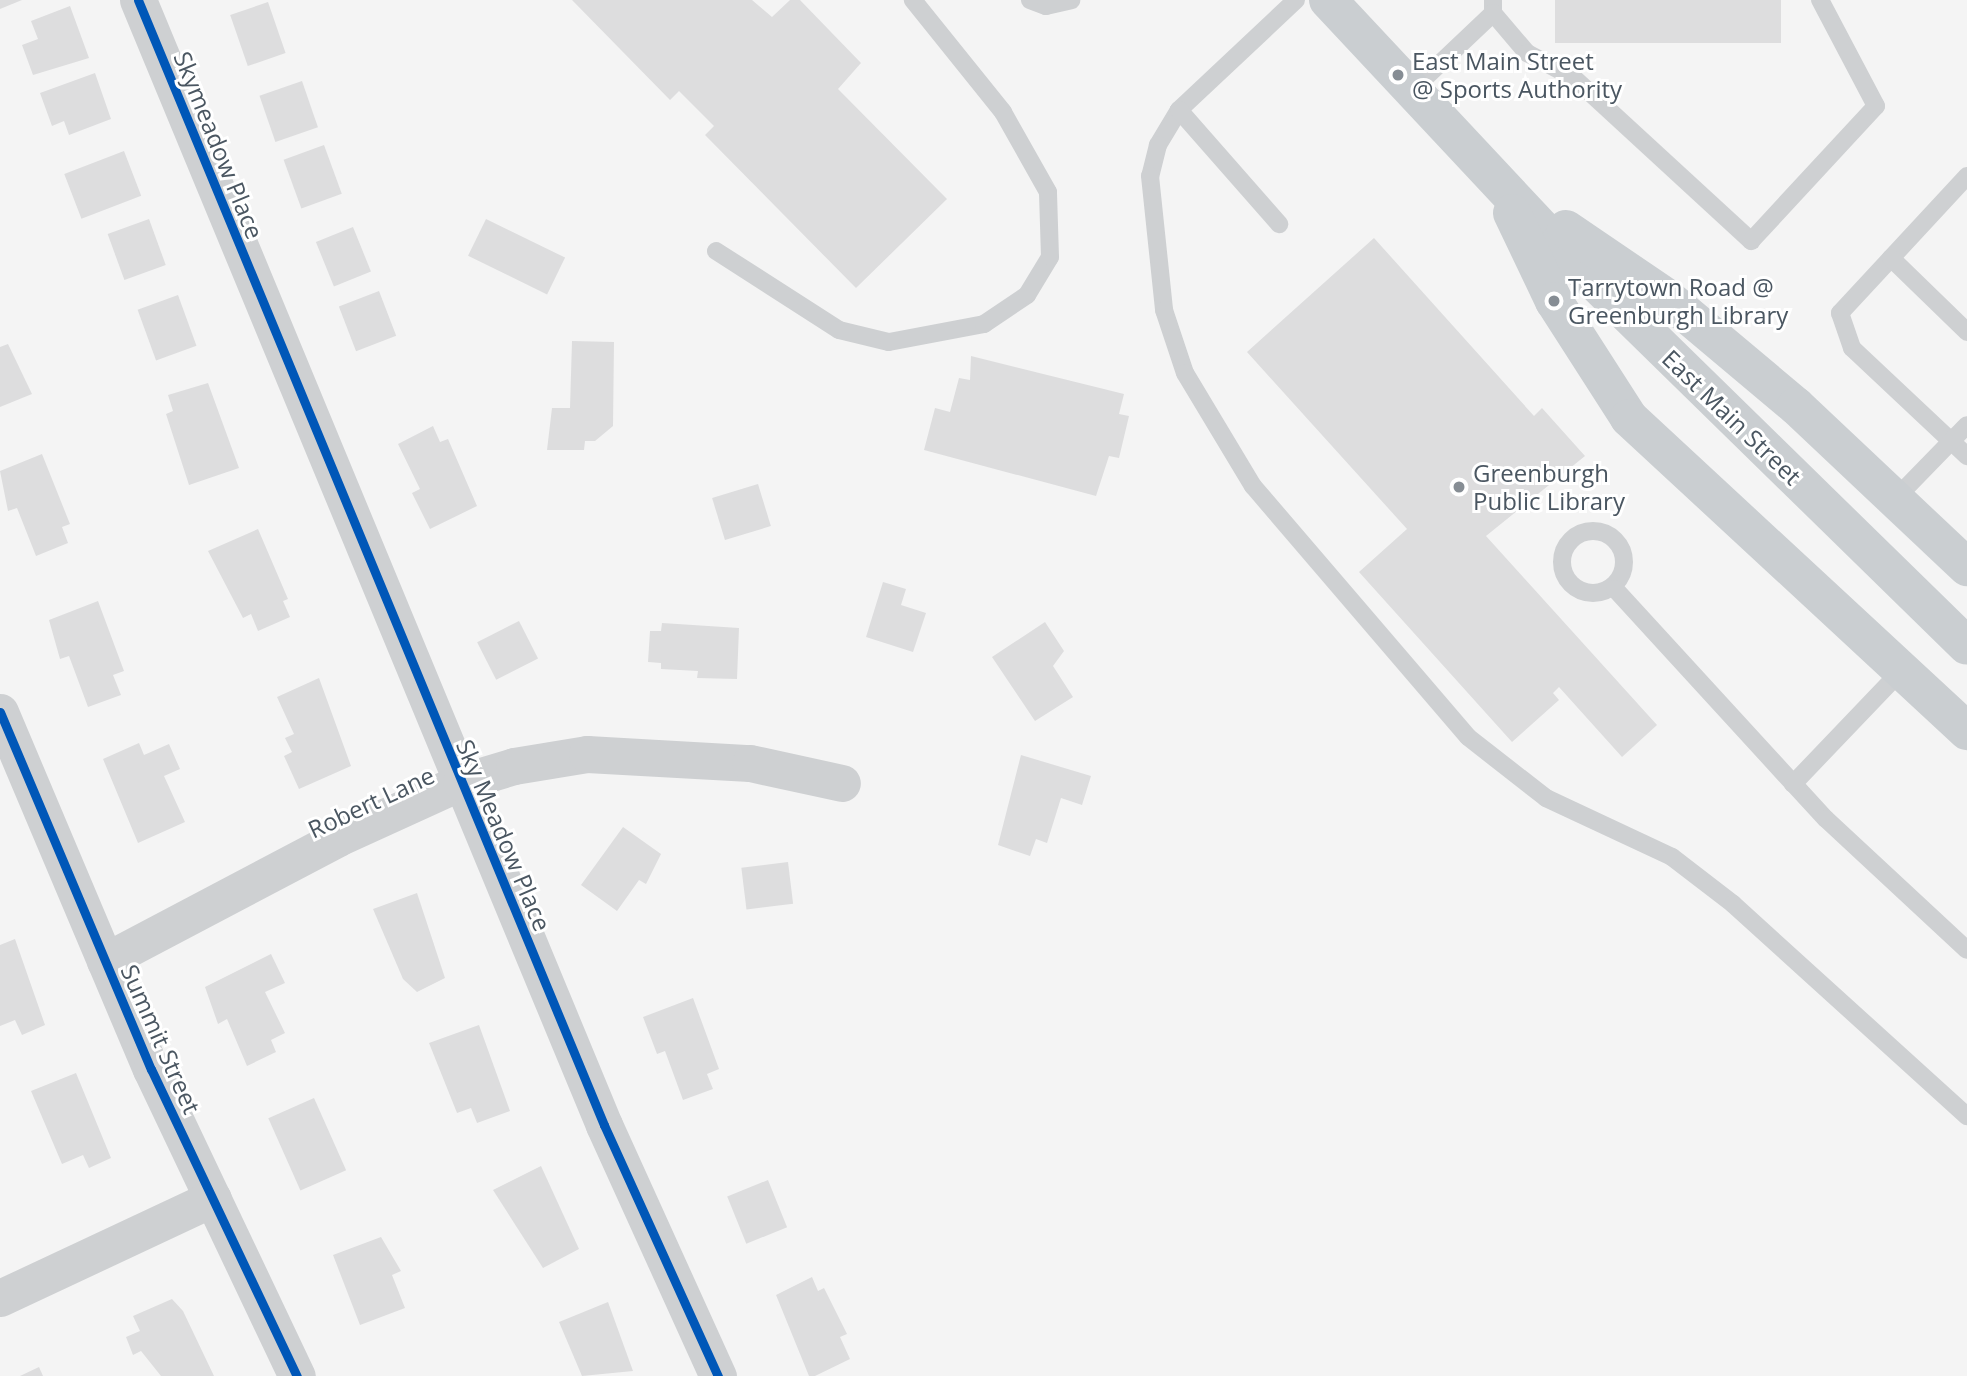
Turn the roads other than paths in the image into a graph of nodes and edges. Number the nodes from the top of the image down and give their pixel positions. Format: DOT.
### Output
graph roads {
  1 [pos="138,0"];
  2 [pos="913,0"];
  3 [pos="1030,0"];
  4 [pos="1071,0"];
  5 [pos="1296,0"];
  6 [pos="1328,0"];
  7 [pos="1820,0"];
  8 [pos="1493,7"];
  9 [pos="1412,90"];
  10 [pos="1179,110"];
  11 [pos="1967,176"];
  12 [pos="1498,182"];
  13 [pos="1279,224"];
  14 [pos="716,251"];
  15 [pos="1891,258"];
  16 [pos="261,305"];
  17 [pos="1967,332"];
  18 [pos="1967,425"];
  19 [pos="1949,439"];
  20 [pos="1967,456"];
  21 [pos="1895,499"];
  22 [pos="1967,567"];
  23 [pos="1615,589"];
  24 [pos="1967,646"];
  25 [pos="1901,671"];
  26 [pos="0,712"];
  27 [pos="1967,731"];
  28 [pos="461,782"];
  29 [pos="842,783"];
  30 [pos="1793,784"];
  31 [pos="1967,950"];
  32 [pos="105,961"];
  33 [pos="1967,1116"];
  34 [pos="213,1198"];
  35 [pos="0,1298"];
  36 [pos="297,1376"];
  37 [pos="718,1376"];
  1 -- 16 [label="street, Skymeadow Place"];
  2 -- 14 [label="lane"];
  3 -- 4 [label="lane"];
  5 -- 10 [label="lane"];
  6 -- 9 [label="main road, East Main Street"];
  7 -- 8 [label="lane"];
  8 -- 9 [label="lane"];
  9 -- 12 [label="main road, East Main Street"];
  10 -- 13 [label="lane"];
  10 -- 33 [label="lane"];
  11 -- 15 [label="lane"];
  12 -- 21 [label="main road"];
  12 -- 24 [label="main road, East Main Street"];
  12 -- 25 [label="main road"];
  15 -- 17 [label="lane"];
  15 -- 19 [label="lane"];
  16 -- 28 [label="street, Sky Meadow Place"];
  18 -- 19 [label="lane"];
  19 -- 20 [label="lane"];
  19 -- 21 [label="lane"];
  21 -- 22 [label="main road"];
  23 -- 30 [label="lane"];
  25 -- 27 [label="main road"];
  25 -- 30 [label="lane"];
  26 -- 32 [label="street, Summit Street"];
  28 -- 29 [label="street, Robert Lane"];
  28 -- 32 [label="street, Robert Lane"];
  28 -- 37 [label="street, Sky Meadow Place"];
  30 -- 31 [label="lane"];
  32 -- 34 [label="street, Summit Street"];
  34 -- 35 [label="street"];
  34 -- 36 [label="street, Summit Street"];
}
